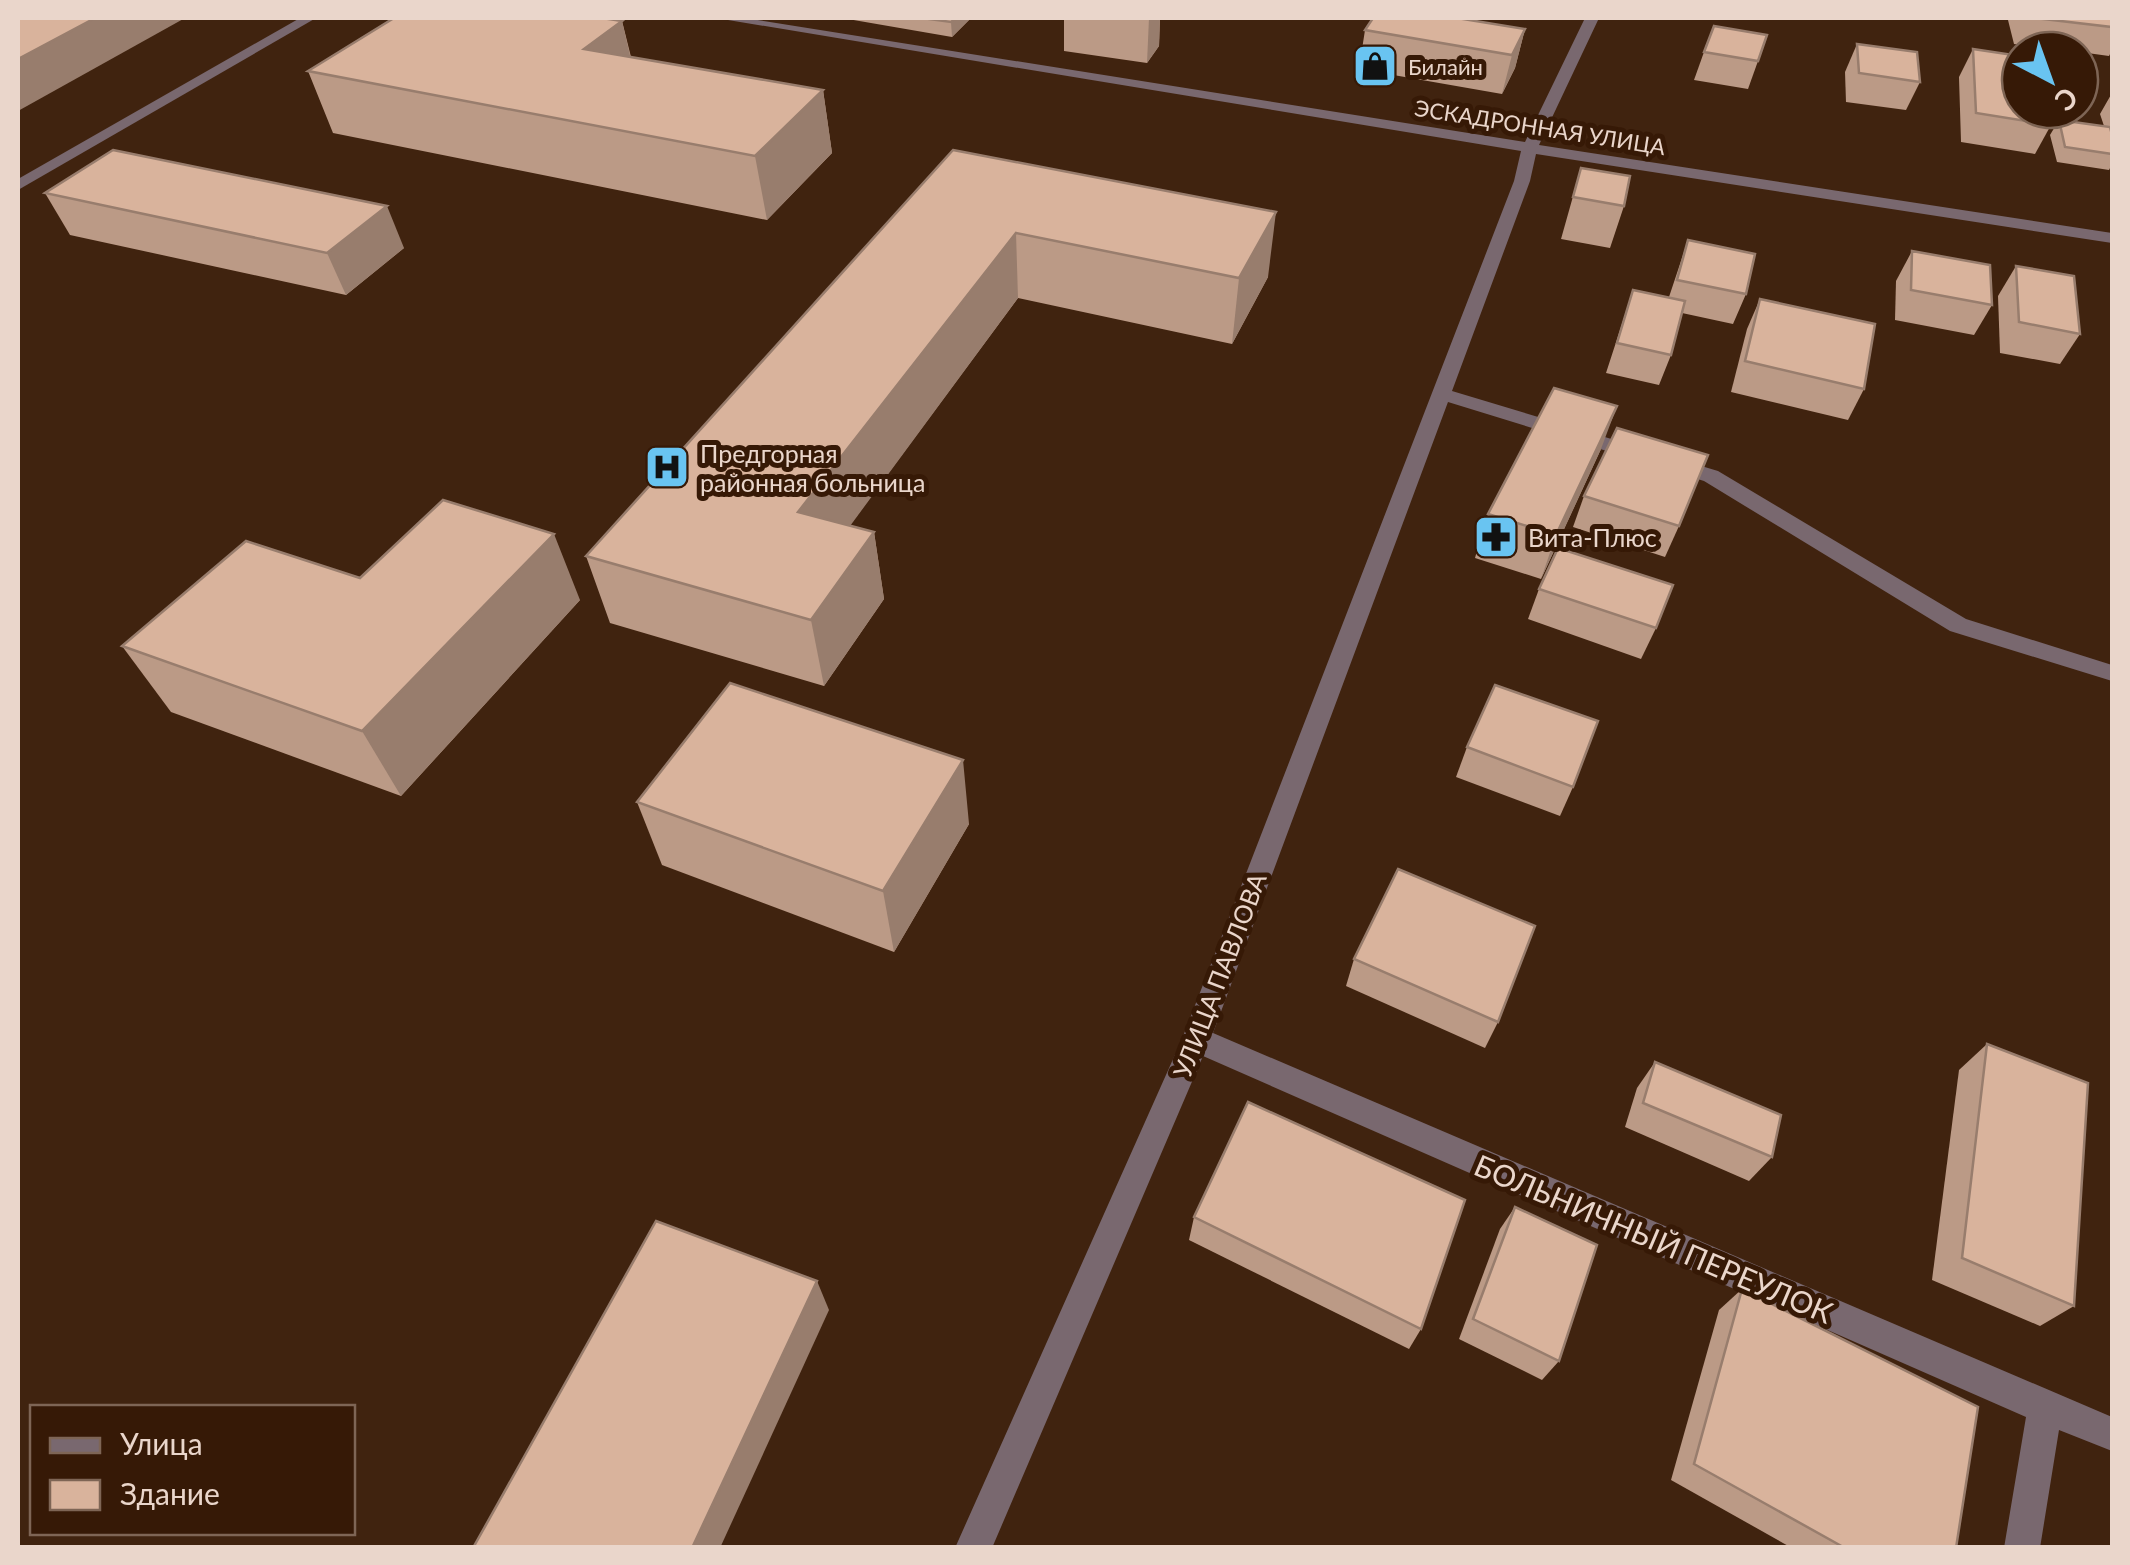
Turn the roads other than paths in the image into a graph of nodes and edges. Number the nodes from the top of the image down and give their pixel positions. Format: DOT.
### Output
graph roads {
  1 [pos="309,18"];
  2 [pos="723,18"];
  3 [pos="1592,18"];
  4 [pos="1530,148"];
  5 [pos="18,184"];
  6 [pos="2112,238"];
  7 [pos="1439,393"];
  8 [pos="2112,673"];
  9 [pos="1196,1040"];
  10 [pos="2045,1408"];
  11 [pos="2112,1434"];
  12 [pos="973,1548"];
  13 [pos="2022,1548"];
  1 -- 5 [label="street"];
  2 -- 4 [label="street, ЭСКАДРОННАЯ УЛИЦА"];
  3 -- 4 [label="street, УЛИЦА ПАВЛОВА"];
  4 -- 6 [label="street, ЭСКАДРОННАЯ УЛИЦА"];
  4 -- 7 [label="street, УЛИЦА ПАВЛОВА"];
  7 -- 8 [label="street"];
  7 -- 9 [label="street, УЛИЦА ПАВЛОВА"];
  9 -- 10 [label="street, БОЛЬНИЧНЫЙ ПЕРЕУЛОК"];
  9 -- 12 [label="street, УЛИЦА ПАВЛОВА"];
  10 -- 11 [label="street, БОЛЬНИЧНЫЙ ПЕРЕУЛОК"];
  10 -- 13 [label="street"];
}
